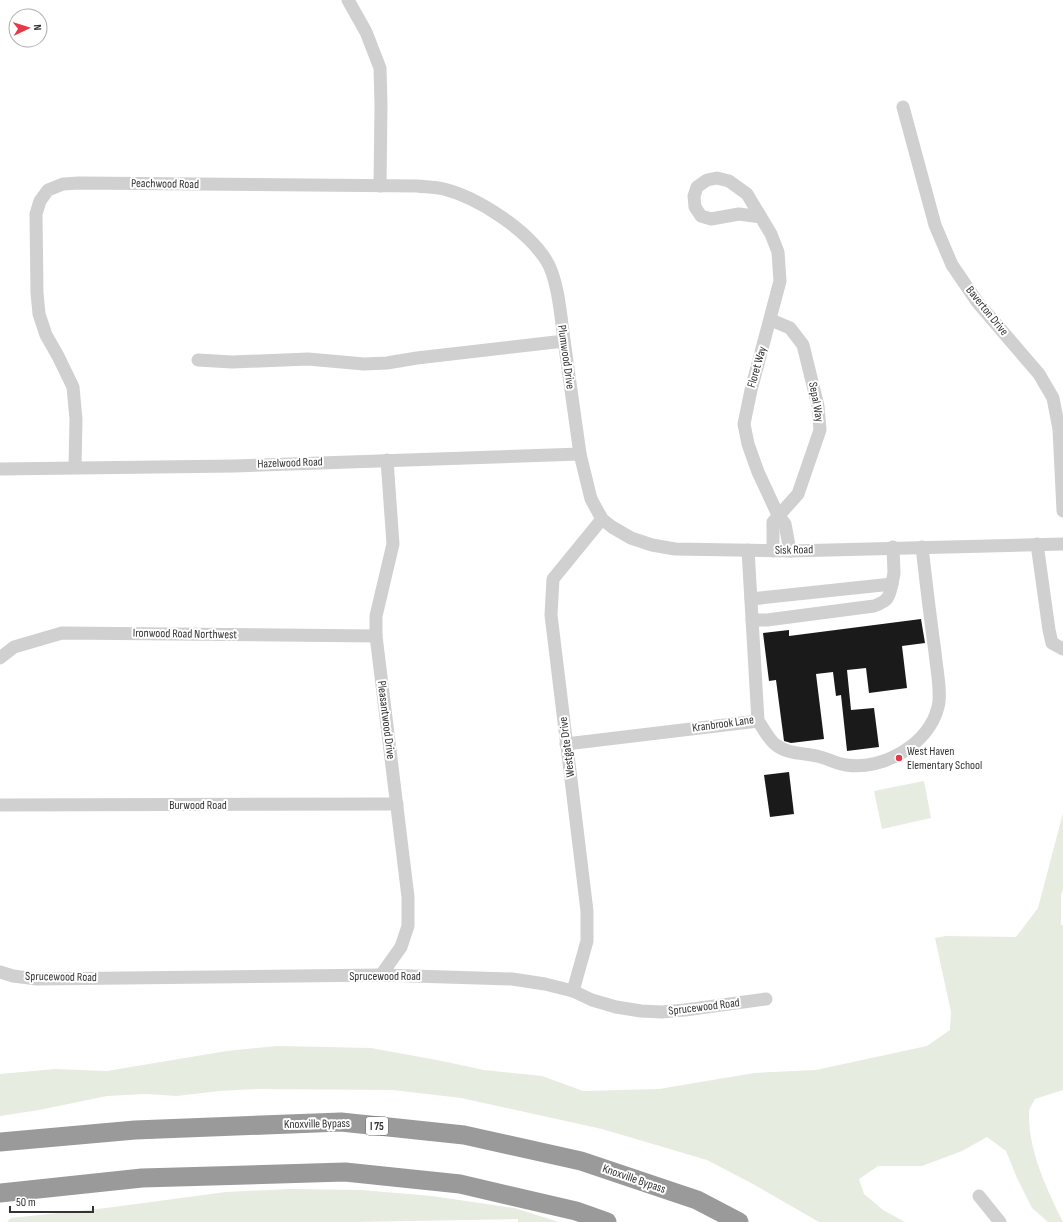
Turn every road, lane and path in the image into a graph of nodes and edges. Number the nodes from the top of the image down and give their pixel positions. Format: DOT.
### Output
graph roads {
  1 [pos="348,0"];
  2 [pos="902,107"];
  3 [pos="380,186"];
  4 [pos="761,217"];
  5 [pos="547,261"];
  6 [pos="770,320"];
  7 [pos="564,341"];
  8 [pos="198,360"];
  9 [pos="580,454"];
  10 [pos="387,460"];
  11 [pos="75,467"];
  12 [pos="0,469"];
  13 [pos="1063,511"];
  14 [pos="778,515"];
  15 [pos="602,519"];
  16 [pos="1037,544"];
  17 [pos="1063,544"];
  18 [pos="922,547"];
  19 [pos="893,548"];
  20 [pos="748,550"];
  21 [pos="773,551"];
  22 [pos="790,551"];
  23 [pos="892,584"];
  24 [pos="751,599"];
  25 [pos="752,620"];
  26 [pos="376,636"];
  27 [pos="1063,649"];
  28 [pos="0,658"];
  29 [pos="758,721"];
  30 [pos="566,744"];
  31 [pos="397,804"];
  32 [pos="0,805"];
  33 [pos="0,972"];
  34 [pos="381,975"];
  35 [pos="573,991"];
  36 [pos="766,999"];
  37 [pos="0,1142"];
  38 [pos="0,1193"];
  39 [pos="979,1196"];
  40 [pos="607,1222"];
  41 [pos="739,1222"];
  42 [pos="1000,1222"];
  1 -- 3 [label="street"];
  2 -- 13 [label="street, Baverton Drive"];
  3 -- 5 [label="street, Peachwood Road"];
  3 -- 11 [label="street, Peachwood Road"];
  4 -- 4 [label="street, Floret Way"];
  4 -- 6 [label="street, Floret Way"];
  5 -- 7 [label="street, Plumwood Drive"];
  6 -- 14 [label="street, Floret Way"];
  6 -- 14 [label="street, Sepal Way"];
  7 -- 8 [label="street"];
  7 -- 9 [label="street, Plumwood Drive"];
  9 -- 10 [label="street, Hazelwood Road"];
  9 -- 15 [label="street, Sisk Road"];
  10 -- 11 [label="street, Hazelwood Road"];
  10 -- 26 [label="street, Pleasantwood Drive"];
  11 -- 12 [label="street, Hazelwood Road"];
  14 -- 21 [label="street"];
  14 -- 22 [label="street, Floret Way"];
  15 -- 20 [label="street, Sisk Road"];
  15 -- 30 [label="street, Westgate Drive"];
  16 -- 17 [label="street, Sisk Road"];
  16 -- 18 [label="street, Sisk Road"];
  16 -- 27 [label="street"];
  18 -- 19 [label="street, Sisk Road"];
  18 -- 29 [label="street"];
  19 -- 22 [label="street, Sisk Road"];
  19 -- 23 [label="street"];
  20 -- 21 [label="street, Sisk Road"];
  20 -- 24 [label="street, Kranbrook Lane"];
  21 -- 22 [label="street, Sisk Road"];
  23 -- 24 [label="street"];
  23 -- 25 [label="street"];
  24 -- 25 [label="street, Kranbrook Lane"];
  25 -- 29 [label="street, Kranbrook Lane"];
  26 -- 28 [label="street, Ironwood Road Northwest"];
  26 -- 31 [label="street, Pleasantwood Drive"];
  29 -- 30 [label="street, Kranbrook Lane"];
  30 -- 35 [label="street, Westgate Drive"];
  31 -- 32 [label="street, Burwood Road"];
  31 -- 34 [label="street, Pleasantwood Drive"];
  33 -- 34 [label="street, Sprucewood Road"];
  34 -- 35 [label="street, Sprucewood Road"];
  35 -- 36 [label="street, Sprucewood Road"];
  37 -- 41 [label="highway, Knoxville Bypass / I 75"];
  38 -- 40 [label="highway"];
  39 -- 42 [label="street"];
}
